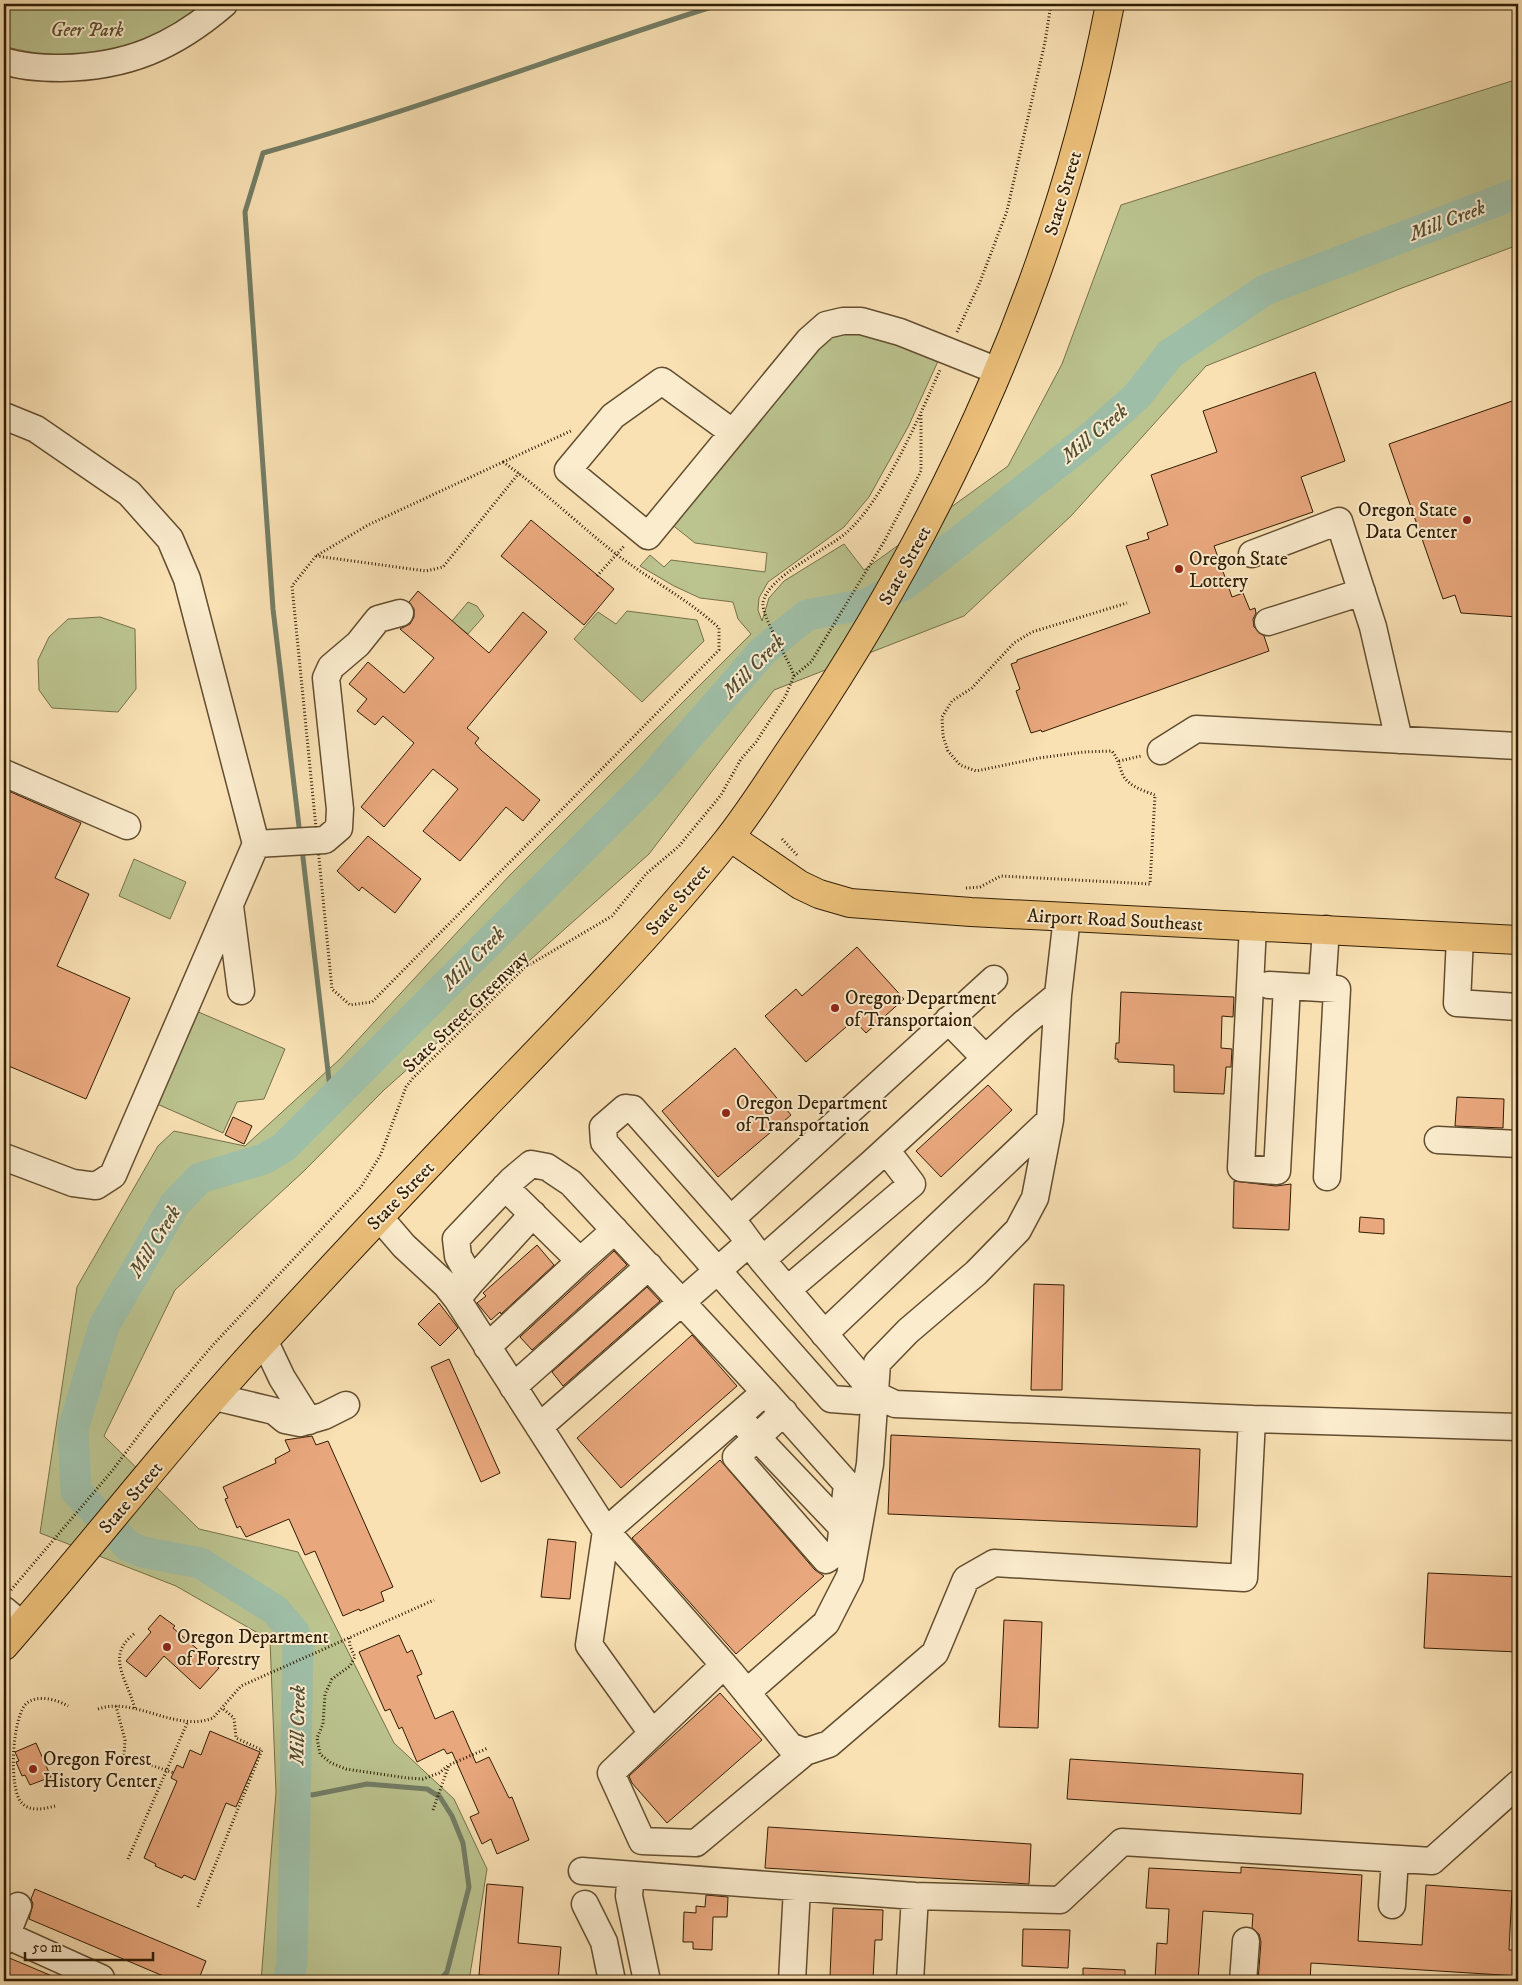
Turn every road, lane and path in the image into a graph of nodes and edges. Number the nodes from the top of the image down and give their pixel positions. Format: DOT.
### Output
graph roads {
  1 [pos="224,4"];
  2 [pos="1110,4"];
  3 [pos="4,61"];
  4 [pos="998,371"];
  5 [pos="921,411"];
  6 [pos="4,416"];
  7 [pos="579,428"];
  8 [pos="732,432"];
  9 [pos="503,462"];
  10 [pos="519,473"];
  11 [pos="639,529"];
  12 [pos="1252,554"];
  13 [pos="617,555"];
  14 [pos="316,556"];
  15 [pos="598,576"];
  16 [pos="1362,592"];
  17 [pos="1127,603"];
  18 [pos="400,613"];
  19 [pos="764,613"];
  20 [pos="1268,622"];
  21 [pos="794,676"];
  22 [pos="1399,740"];
  23 [pos="1518,746"];
  24 [pos="1161,751"];
  25 [pos="4,773"];
  26 [pos="127,826"];
  27 [pos="730,837"];
  28 [pos="782,839"];
  29 [pos="306,841"];
  30 [pos="256,844"];
  31 [pos="804,859"];
  32 [pos="964,888"];
  33 [pos="230,906"];
  34 [pos="1067,917"];
  35 [pos="1253,926"];
  36 [pos="1326,929"];
  37 [pos="1460,937"];
  38 [pos="1518,940"];
  39 [pos="994,978"];
  40 [pos="1251,984"];
  41 [pos="1287,986"];
  42 [pos="1322,988"];
  43 [pos="241,991"];
  44 [pos="1058,995"];
  45 [pos="1518,1007"];
  46 [pos="948,1020"];
  47 [pos="986,1058"];
  48 [pos="1050,1120"];
  49 [pos="1438,1140"];
  50 [pos="1518,1144"];
  51 [pos="886,1150"];
  52 [pos="4,1157"];
  53 [pos="1327,1177"];
  54 [pos="505,1187"];
  55 [pos="533,1214"];
  56 [pos="379,1217"];
  57 [pos="615,1230"];
  58 [pos="745,1238"];
  59 [pos="580,1261"];
  60 [pos="713,1263"];
  61 [pos="648,1266"];
  62 [pos="465,1290"];
  63 [pos="787,1290"];
  64 [pos="682,1304"];
  65 [pos="824,1334"];
  66 [pos="264,1340"];
  67 [pos="488,1347"];
  68 [pos="513,1387"];
  69 [pos="765,1392"];
  70 [pos="876,1395"];
  71 [pos="215,1397"];
  72 [pos="346,1405"];
  73 [pos="784,1412"];
  74 [pos="737,1416"];
  75 [pos="1252,1419"];
  76 [pos="310,1421"];
  77 [pos="539,1427"];
  78 [pos="1518,1428"];
  79 [pos="756,1438"];
  80 [pos="843,1528"];
  81 [pos="606,1531"];
  82 [pos="434,1600"];
  83 [pos="12,1609"];
  84 [pos="134,1634"];
  85 [pos="349,1638"];
  86 [pos="4,1646"];
  87 [pos="724,1665"];
  88 [pos="747,1692"];
  89 [pos="68,1706"];
  90 [pos="116,1706"];
  91 [pos="222,1708"];
  92 [pos="98,1709"];
  93 [pos="135,1710"];
  94 [pos="188,1721"];
  95 [pos="652,1733"];
  96 [pos="488,1748"];
  97 [pos="805,1752"];
  98 [pos="449,1765"];
  99 [pos="166,1770"];
  100 [pos="174,1772"];
  101 [pos="1518,1784"];
  102 [pos="55,1806"];
  103 [pos="433,1810"];
  104 [pos="128,1859"];
  105 [pos="1395,1859"];
  106 [pos="582,1871"];
  107 [pos="633,1875"];
  108 [pos="797,1888"];
  109 [pos="916,1896"];
  110 [pos="585,1904"];
  111 [pos="1392,1905"];
  112 [pos="18,1906"];
  113 [pos="198,1907"];
  114 [pos="5,1938"];
  115 [pos="1246,1941"];
  116 [pos="104,1980"];
  117 [pos="612,1981"];
  118 [pos="646,1981"];
  119 [pos="792,1981"];
  120 [pos="910,1981"];
  121 [pos="1243,1981"];
  1 -- 3 [label="street"];
  2 -- 4 [label="main road, State Street"];
  4 -- 8 [label="street"];
  4 -- 27 [label="main road, State Street"];
  5 -- 21 [label="path"];
  6 -- 30 [label="street"];
  7 -- 9 [label="path"];
  8 -- 11 [label="street"];
  8 -- 11 [label="street"];
  9 -- 10 [label="path"];
  9 -- 14 [label="path"];
  10 -- 13 [label="path"];
  10 -- 14 [label="path"];
  11 -- 13 [label="path"];
  12 -- 16 [label="street"];
  13 -- 15 [label="path"];
  13 -- 29 [label="path"];
  14 -- 29 [label="path"];
  16 -- 20 [label="street"];
  16 -- 22 [label="street"];
  17 -- 32 [label="path"];
  18 -- 29 [label="street"];
  19 -- 21 [label="path"];
  21 -- 83 [label="path, State Street Greenway"];
  22 -- 23 [label="street"];
  22 -- 24 [label="street"];
  25 -- 26 [label="street"];
  27 -- 34 [label="main road, Airport Road Southeast"];
  27 -- 56 [label="main road, State Street"];
  28 -- 31 [label="path"];
  29 -- 30 [label="street"];
  30 -- 33 [label="street"];
  33 -- 43 [label="street"];
  33 -- 52 [label="street"];
  34 -- 35 [label="main road, Airport Road Southeast"];
  34 -- 44 [label="street"];
  35 -- 36 [label="main road, Airport Road Southeast"];
  35 -- 40 [label="street"];
  36 -- 37 [label="main road, Airport Road Southeast"];
  36 -- 42 [label="street"];
  37 -- 38 [label="main road, Airport Road Southeast"];
  37 -- 45 [label="street"];
  39 -- 46 [label="street"];
  40 -- 41 [label="street"];
  40 -- 41 [label="street"];
  41 -- 42 [label="street"];
  42 -- 53 [label="street"];
  44 -- 47 [label="street"];
  44 -- 48 [label="street"];
  46 -- 47 [label="street"];
  46 -- 58 [label="street"];
  47 -- 51 [label="street"];
  48 -- 65 [label="street"];
  48 -- 70 [label="street"];
  49 -- 50 [label="street"];
  51 -- 58 [label="street"];
  51 -- 63 [label="street"];
  54 -- 55 [label="street"];
  54 -- 57 [label="street"];
  54 -- 62 [label="street"];
  55 -- 59 [label="street"];
  55 -- 62 [label="street"];
  56 -- 62 [label="street"];
  56 -- 66 [label="main road, State Street"];
  57 -- 59 [label="street"];
  57 -- 61 [label="street"];
  58 -- 60 [label="street"];
  58 -- 60 [label="street"];
  58 -- 63 [label="street"];
  59 -- 67 [label="street"];
  60 -- 64 [label="street"];
  60 -- 70 [label="street"];
  61 -- 64 [label="street"];
  61 -- 68 [label="street"];
  62 -- 67 [label="street"];
  63 -- 65 [label="street"];
  64 -- 69 [label="street"];
  64 -- 77 [label="street"];
  65 -- 70 [label="street"];
  66 -- 71 [label="main road, State Street"];
  66 -- 76 [label="street"];
  67 -- 68 [label="street"];
  68 -- 77 [label="street"];
  69 -- 73 [label="street"];
  69 -- 74 [label="street"];
  70 -- 75 [label="street"];
  70 -- 88 [label="street"];
  71 -- 76 [label="street"];
  71 -- 83 [label="main road, State Street"];
  72 -- 76 [label="street"];
  73 -- 79 [label="street"];
  73 -- 80 [label="street"];
  74 -- 79 [label="street"];
  74 -- 81 [label="street"];
  75 -- 78 [label="street"];
  75 -- 97 [label="street"];
  77 -- 81 [label="street"];
  79 -- 80 [label="street"];
  79 -- 80 [label="street"];
  81 -- 87 [label="street"];
  81 -- 95 [label="street"];
  82 -- 85 [label="path"];
  83 -- 86 [label="main road, State Street"];
  84 -- 93 [label="path"];
  85 -- 91 [label="path"];
  85 -- 98 [label="path"];
  87 -- 88 [label="street"];
  87 -- 95 [label="street"];
  88 -- 97 [label="street"];
  89 -- 102 [label="path"];
  90 -- 92 [label="path"];
  90 -- 93 [label="path"];
  90 -- 99 [label="path"];
  91 -- 94 [label="path"];
  91 -- 113 [label="path"];
  93 -- 94 [label="path"];
  94 -- 99 [label="path"];
  95 -- 97 [label="street"];
  96 -- 98 [label="path"];
  98 -- 103 [label="path"];
  99 -- 100 [label="path"];
  99 -- 104 [label="path"];
  101 -- 105 [label="street"];
  105 -- 109 [label="street"];
  105 -- 111 [label="street"];
  106 -- 107 [label="street"];
  107 -- 108 [label="street"];
  107 -- 118 [label="street"];
  108 -- 109 [label="street"];
  108 -- 119 [label="street"];
  109 -- 120 [label="street"];
  110 -- 117 [label="street"];
  112 -- 114 [label="street"];
  114 -- 116 [label="street"];
  115 -- 121 [label="street"];
}
